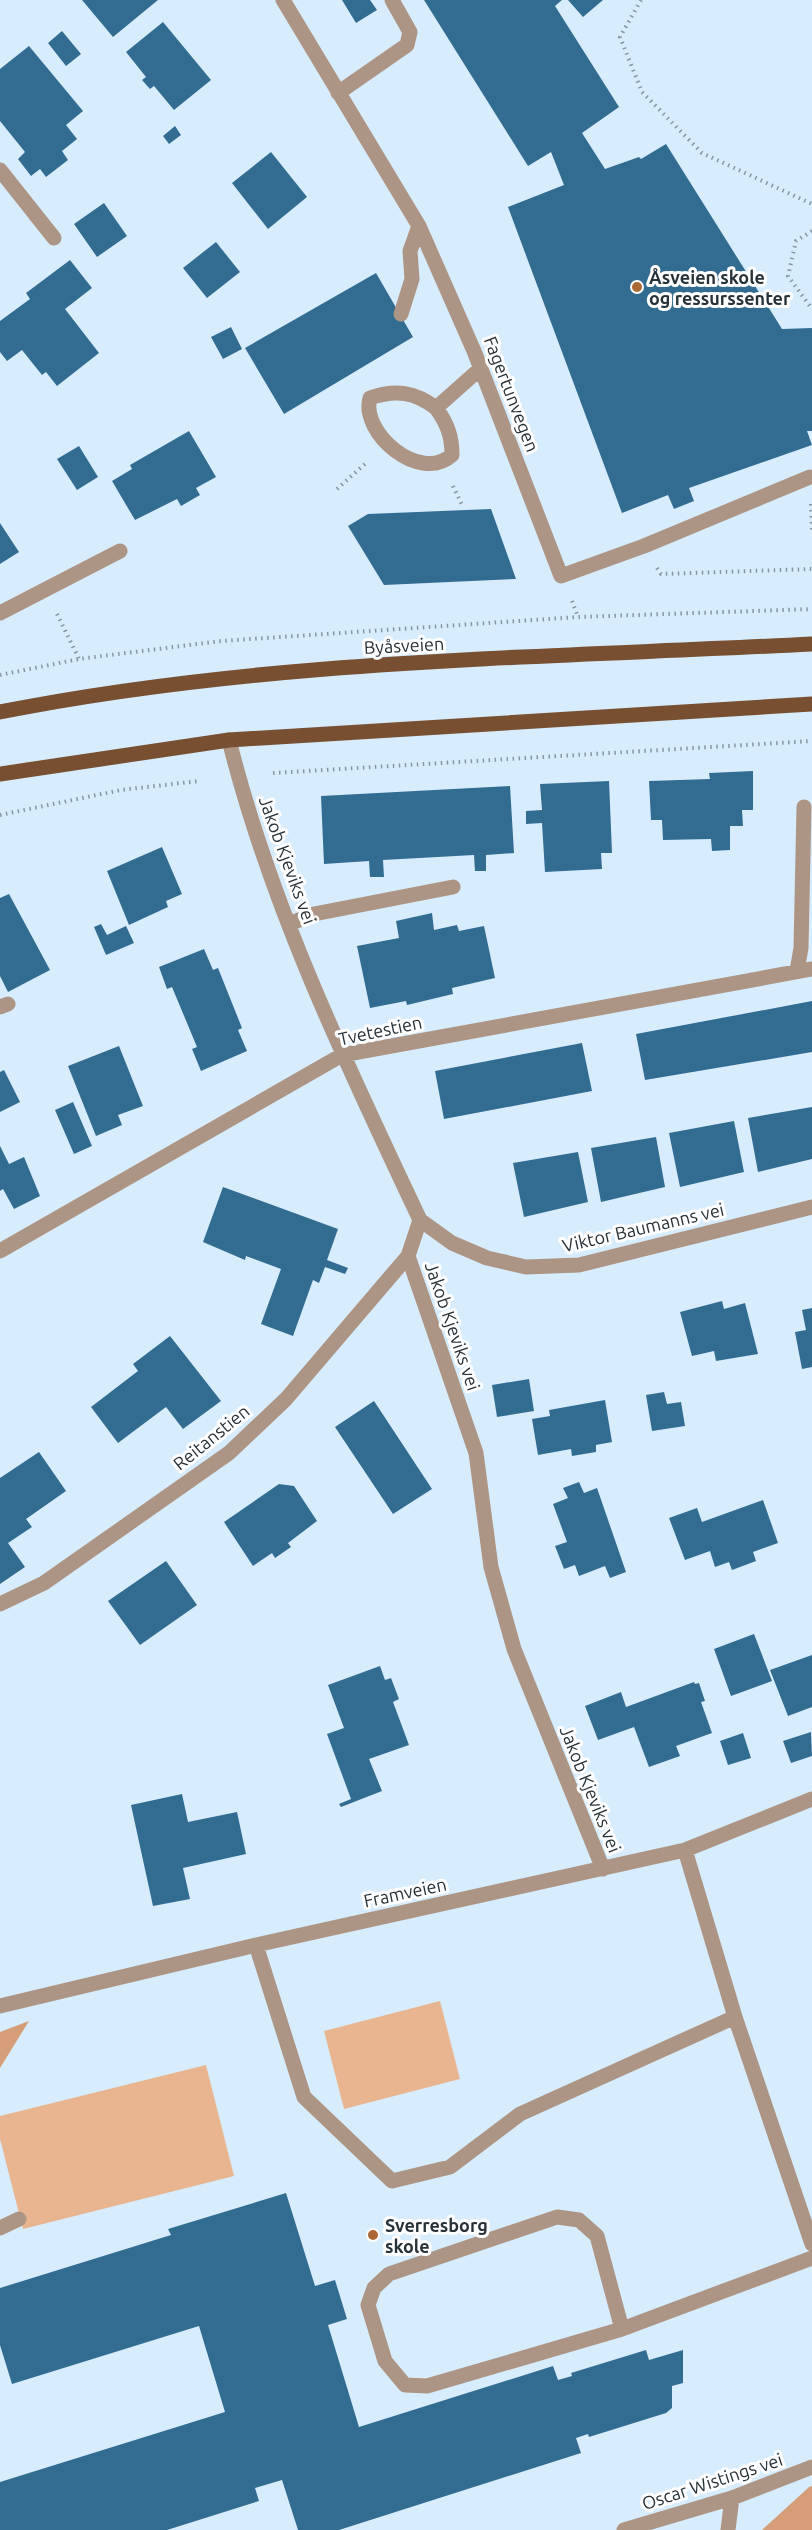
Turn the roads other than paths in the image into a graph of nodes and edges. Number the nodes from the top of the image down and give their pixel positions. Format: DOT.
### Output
graph roads {
  1 [pos="283,0"];
  2 [pos="392,0"];
  3 [pos="338,93"];
  4 [pos="0,170"];
  5 [pos="419,226"];
  6 [pos="54,238"];
  7 [pos="401,314"];
  8 [pos="481,368"];
  9 [pos="436,408"];
  10 [pos="810,477"];
  11 [pos="120,551"];
  12 [pos="0,613"];
  13 [pos="812,644"];
  14 [pos="812,704"];
  15 [pos="0,712"];
  16 [pos="229,740"];
  17 [pos="0,774"];
  18 [pos="804,807"];
  19 [pos="453,887"];
  20 [pos="289,924"];
  21 [pos="805,970"];
  22 [pos="342,1055"];
  23 [pos="812,1207"];
  24 [pos="420,1220"];
  25 [pos="0,1251"];
  26 [pos="408,1256"];
  27 [pos="0,1604"];
  28 [pos="812,1799"];
  29 [pos="685,1850"];
  30 [pos="603,1869"];
  31 [pos="256,1945"];
  32 [pos="0,2006"];
  33 [pos="735,2017"];
  34 [pos="19,2219"];
  35 [pos="0,2228"];
  36 [pos="812,2244"];
  37 [pos="812,2258"];
  38 [pos="622,2329"];
  39 [pos="812,2467"];
  40 [pos="732,2498"];
  41 [pos="624,2530"];
  42 [pos="728,2530"];
  1 -- 3 [label="street, Fagertunvegen"];
  2 -- 3 [label="street"];
  3 -- 5 [label="street, Fagertunvegen"];
  4 -- 6 [label="street"];
  5 -- 7 [label="street"];
  5 -- 8 [label="street, Fagertunvegen"];
  8 -- 9 [label="street"];
  8 -- 10 [label="street, Fagertunvegen"];
  9 -- 9 [label="street"];
  11 -- 12 [label="street"];
  13 -- 15 [label="main road, Byåsveien"];
  14 -- 16 [label="main road"];
  16 -- 17 [label="main road"];
  16 -- 20 [label="street, Jakob Kjeviks vei"];
  18 -- 21 [label="street"];
  19 -- 20 [label="street"];
  20 -- 22 [label="street, Jakob Kjeviks vei"];
  21 -- 22 [label="street, Tvetestien"];
  22 -- 24 [label="street, Jakob Kjeviks vei"];
  22 -- 25 [label="street, Tvetestien"];
  23 -- 24 [label="street, Viktor Baumanns vei"];
  24 -- 26 [label="street, Jakob Kjeviks vei"];
  26 -- 27 [label="street, Reitanstien"];
  26 -- 30 [label="street, Jakob Kjeviks vei"];
  28 -- 29 [label="street, Framveien"];
  29 -- 30 [label="street, Framveien"];
  29 -- 33 [label="street"];
  30 -- 31 [label="street, Framveien"];
  31 -- 32 [label="street, Framveien"];
  31 -- 33 [label="street"];
  33 -- 36 [label="street"];
  34 -- 35 [label="street"];
  37 -- 38 [label="street"];
  38 -- 38 [label="street"];
  39 -- 40 [label="street, Oscar Wistings vei"];
  40 -- 41 [label="street, Oscar Wistings vei"];
  40 -- 42 [label="street"];
}
